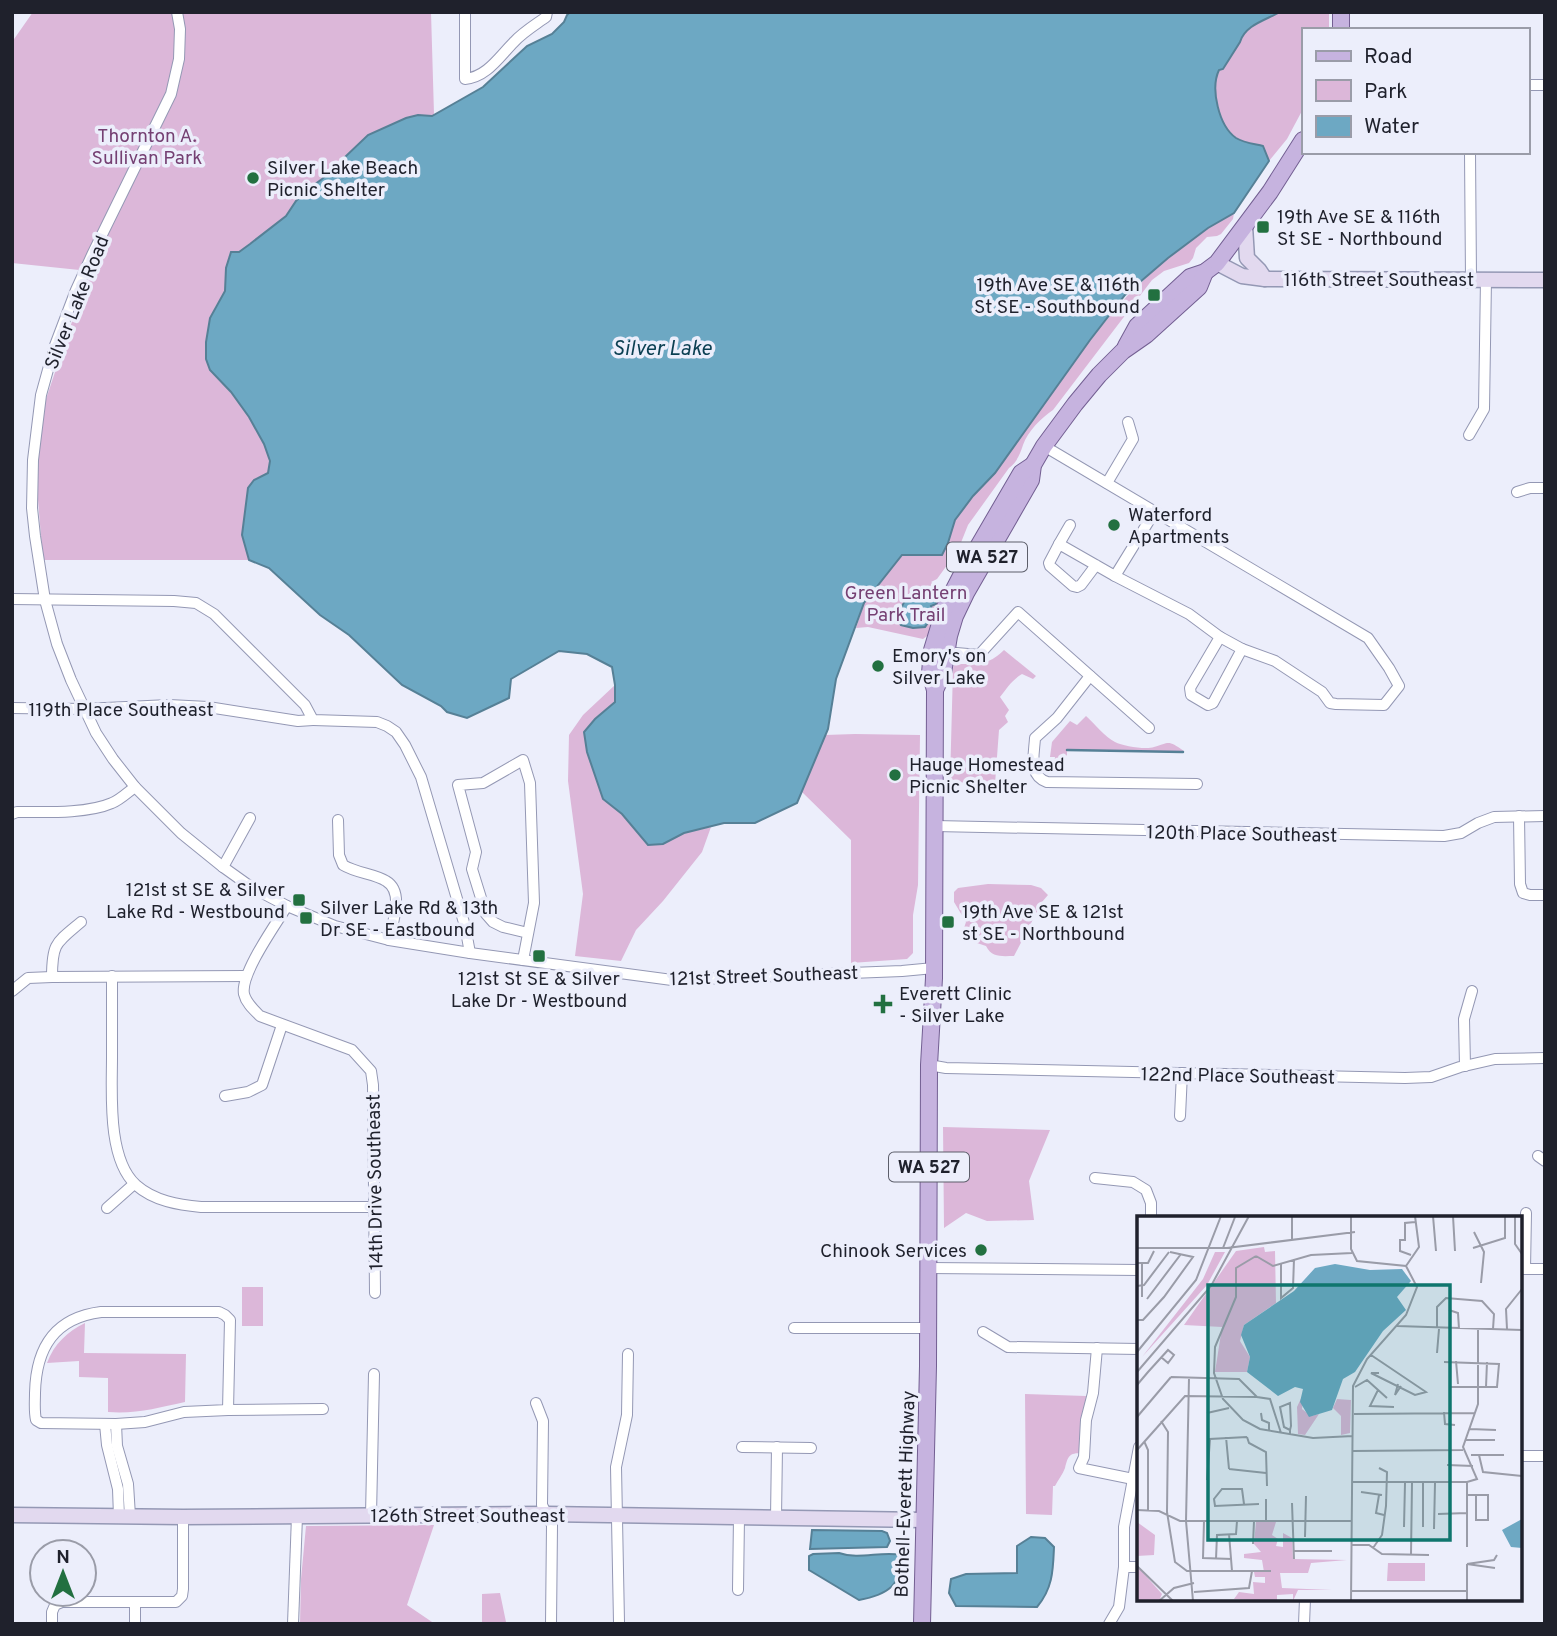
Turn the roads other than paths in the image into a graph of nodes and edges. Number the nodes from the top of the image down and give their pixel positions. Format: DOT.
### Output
graph roads {
  1 [pos="177,12"];
  2 [pos="465,12"];
  3 [pos="547,15"];
  4 [pos="1302,141"];
  5 [pos="1470,154"];
  6 [pos="1245,226"];
  7 [pos="1211,267"];
  8 [pos="1265,279"];
  9 [pos="1479,279"];
  10 [pos="1545,280"];
  11 [pos="1128,422"];
  12 [pos="1469,435"];
  13 [pos="1044,446"];
  14 [pos="1033,465"];
  15 [pos="1107,483"];
  16 [pos="1545,488"];
  17 [pos="1517,492"];
  18 [pos="1155,511"];
  19 [pos="1070,525"];
  20 [pos="1059,544"];
  21 [pos="1096,565"];
  22 [pos="1115,576"];
  23 [pos="12,599"];
  24 [pos="45,600"];
  25 [pos="1220,636"];
  26 [pos="1242,649"];
  27 [pos="945,652"];
  28 [pos="1090,676"];
  29 [pos="935,690"];
  30 [pos="12,708"];
  31 [pos="84,709"];
  32 [pos="313,720"];
  33 [pos="1149,728"];
  34 [pos="1197,785"];
  35 [pos="135,787"];
  36 [pos="12,814"];
  37 [pos="1519,816"];
  38 [pos="1545,816"];
  39 [pos="250,818"];
  40 [pos="338,820"];
  41 [pos="935,826"];
  42 [pos="223,867"];
  43 [pos="1545,895"];
  44 [pos="287,906"];
  45 [pos="81,922"];
  46 [pos="528,933"];
  47 [pos="388,940"];
  48 [pos="470,953"];
  49 [pos="523,960"];
  50 [pos="934,968"];
  51 [pos="112,976"];
  52 [pos="246,976"];
  53 [pos="52,977"];
  54 [pos="1472,990"];
  55 [pos="12,991"];
  56 [pos="282,1025"];
  57 [pos="1545,1058"];
  58 [pos="929,1065"];
  59 [pos="1465,1066"];
  60 [pos="1182,1073"];
  61 [pos="225,1096"];
  62 [pos="1180,1116"];
  63 [pos="1095,1178"];
  64 [pos="134,1184"];
  65 [pos="374,1207"];
  66 [pos="107,1208"];
  67 [pos="1526,1213"];
  68 [pos="1151,1216"];
  69 [pos="928,1268"];
  70 [pos="1523,1269"];
  71 [pos="1545,1269"];
  72 [pos="1137,1270"];
  73 [pos="375,1293"];
  74 [pos="794,1328"];
  75 [pos="928,1328"];
  76 [pos="983,1332"];
  77 [pos="1097,1348"];
  78 [pos="1137,1349"];
  79 [pos="628,1354"];
  80 [pos="374,1374"];
  81 [pos="536,1403"];
  82 [pos="323,1409"];
  83 [pos="228,1410"];
  84 [pos="111,1424"];
  85 [pos="742,1447"];
  86 [pos="776,1447"];
  87 [pos="811,1448"];
  88 [pos="1522,1456"];
  89 [pos="1545,1456"];
  90 [pos="1137,1458"];
  91 [pos="1133,1479"];
  92 [pos="547,1514"];
  93 [pos="12,1515"];
  94 [pos="371,1515"];
  95 [pos="125,1516"];
  96 [pos="616,1516"];
  97 [pos="183,1517"];
  98 [pos="296,1517"];
  99 [pos="739,1517"];
  100 [pos="776,1518"];
  101 [pos="924,1520"];
  102 [pos="1124,1567"];
  103 [pos="1137,1567"];
  104 [pos="738,1590"];
  105 [pos="1305,1601"];
  106 [pos="135,1602"];
  107 [pos="619,1622"];
  108 [pos="52,1624"];
  109 [pos="135,1624"];
  110 [pos="293,1624"];
  111 [pos="551,1624"];
  112 [pos="922,1624"];
  113 [pos="1109,1624"];
  114 [pos="1304,1624"];
  1 -- 24 [label="street, Silver Lake Road"];
  2 -- 3 [label="street"];
  4 -- 6 [label="main road, WA 527"];
  5 -- 9 [label="street"];
  6 -- 7 [label="main road, WA 527"];
  6 -- 8 [label="street"];
  7 -- 8 [label="street, 116th Street Southeast"];
  7 -- 13 [label="main road, WA 527"];
  8 -- 9 [label="street, 116th Street Southeast"];
  9 -- 10 [label="street, 116th Street Southeast"];
  9 -- 12 [label="street"];
  11 -- 15 [label="street"];
  13 -- 14 [label="main road, WA 527"];
  13 -- 15 [label="street"];
  14 -- 27 [label="main road, WA 527"];
  14 -- 29 [label="main road, WA 527"];
  15 -- 18 [label="street"];
  16 -- 17 [label="street"];
  18 -- 22 [label="street"];
  18 -- 26 [label="street"];
  19 -- 20 [label="street"];
  20 -- 21 [label="street"];
  20 -- 21 [label="street"];
  21 -- 22 [label="street"];
  22 -- 25 [label="street"];
  23 -- 24 [label="street"];
  24 -- 31 [label="street, Silver Lake Road"];
  24 -- 32 [label="street"];
  25 -- 26 [label="street"];
  25 -- 26 [label="street"];
  27 -- 28 [label="street"];
  27 -- 29 [label="main road, WA 527"];
  28 -- 33 [label="street"];
  28 -- 34 [label="street"];
  29 -- 41 [label="main road, WA 527"];
  30 -- 31 [label="street, 119th Place Southeast"];
  31 -- 32 [label="street, 119th Place Southeast"];
  31 -- 35 [label="street, Silver Lake Road"];
  32 -- 48 [label="street, 119th Place Southeast"];
  35 -- 36 [label="street"];
  35 -- 42 [label="street, Silver Lake Road"];
  37 -- 38 [label="street, 120th Place Southeast"];
  37 -- 41 [label="street, 120th Place Southeast"];
  37 -- 43 [label="street"];
  39 -- 42 [label="street"];
  40 -- 47 [label="street"];
  41 -- 50 [label="main road, WA 527"];
  42 -- 44 [label="street, Silver Lake Road"];
  44 -- 47 [label="street, Silver Lake Road"];
  44 -- 52 [label="street"];
  45 -- 53 [label="street"];
  46 -- 46 [label="street"];
  46 -- 49 [label="street"];
  47 -- 48 [label="street, Silver Lake Road"];
  48 -- 49 [label="street, 121st Street Southeast"];
  49 -- 50 [label="street, 121st Street Southeast"];
  50 -- 58 [label="main road, WA 527"];
  51 -- 52 [label="street"];
  51 -- 53 [label="street"];
  51 -- 64 [label="street"];
  52 -- 56 [label="street"];
  53 -- 55 [label="street"];
  54 -- 59 [label="street"];
  56 -- 61 [label="street"];
  56 -- 65 [label="street, 14th Drive Southeast"];
  57 -- 59 [label="street, 122nd Place Southeast"];
  58 -- 60 [label="street, 122nd Place Southeast"];
  58 -- 69 [label="main road, WA 527"];
  59 -- 60 [label="street, 122nd Place Southeast"];
  60 -- 62 [label="street"];
  63 -- 68 [label="street"];
  64 -- 65 [label="street"];
  64 -- 66 [label="street"];
  65 -- 73 [label="street, 14th Drive Southeast"];
  67 -- 70 [label="street"];
  69 -- 72 [label="street"];
  69 -- 75 [label="main road, WA 527"];
  70 -- 71 [label="street"];
  74 -- 75 [label="street"];
  75 -- 101 [label="main road, Bothell-Everett Highway / WA 527"];
  76 -- 77 [label="street"];
  77 -- 78 [label="street"];
  77 -- 91 [label="street"];
  79 -- 96 [label="street"];
  80 -- 94 [label="street"];
  81 -- 92 [label="street"];
  82 -- 83 [label="street"];
  83 -- 84 [label="street"];
  83 -- 84 [label="street"];
  84 -- 95 [label="street"];
  85 -- 86 [label="street"];
  86 -- 87 [label="street"];
  86 -- 100 [label="street"];
  88 -- 89 [label="street"];
  90 -- 91 [label="street"];
  91 -- 102 [label="street"];
  92 -- 94 [label="street, 126th Street Southeast"];
  92 -- 96 [label="street, 126th Street Southeast"];
  92 -- 111 [label="street"];
  93 -- 95 [label="street, 126th Street Southeast"];
  94 -- 98 [label="street, 126th Street Southeast"];
  95 -- 97 [label="street, 126th Street Southeast"];
  96 -- 99 [label="street, 126th Street Southeast"];
  96 -- 107 [label="street"];
  97 -- 98 [label="street, 126th Street Southeast"];
  97 -- 106 [label="street"];
  98 -- 110 [label="street"];
  99 -- 100 [label="street, 126th Street Southeast"];
  99 -- 104 [label="street"];
  100 -- 101 [label="street, 126th Street Southeast"];
  101 -- 112 [label="main road, Bothell-Everett Highway / WA 527"];
  102 -- 103 [label="street"];
  102 -- 113 [label="street"];
  105 -- 114 [label="street"];
  106 -- 108 [label="street"];
  106 -- 109 [label="street"];
}
